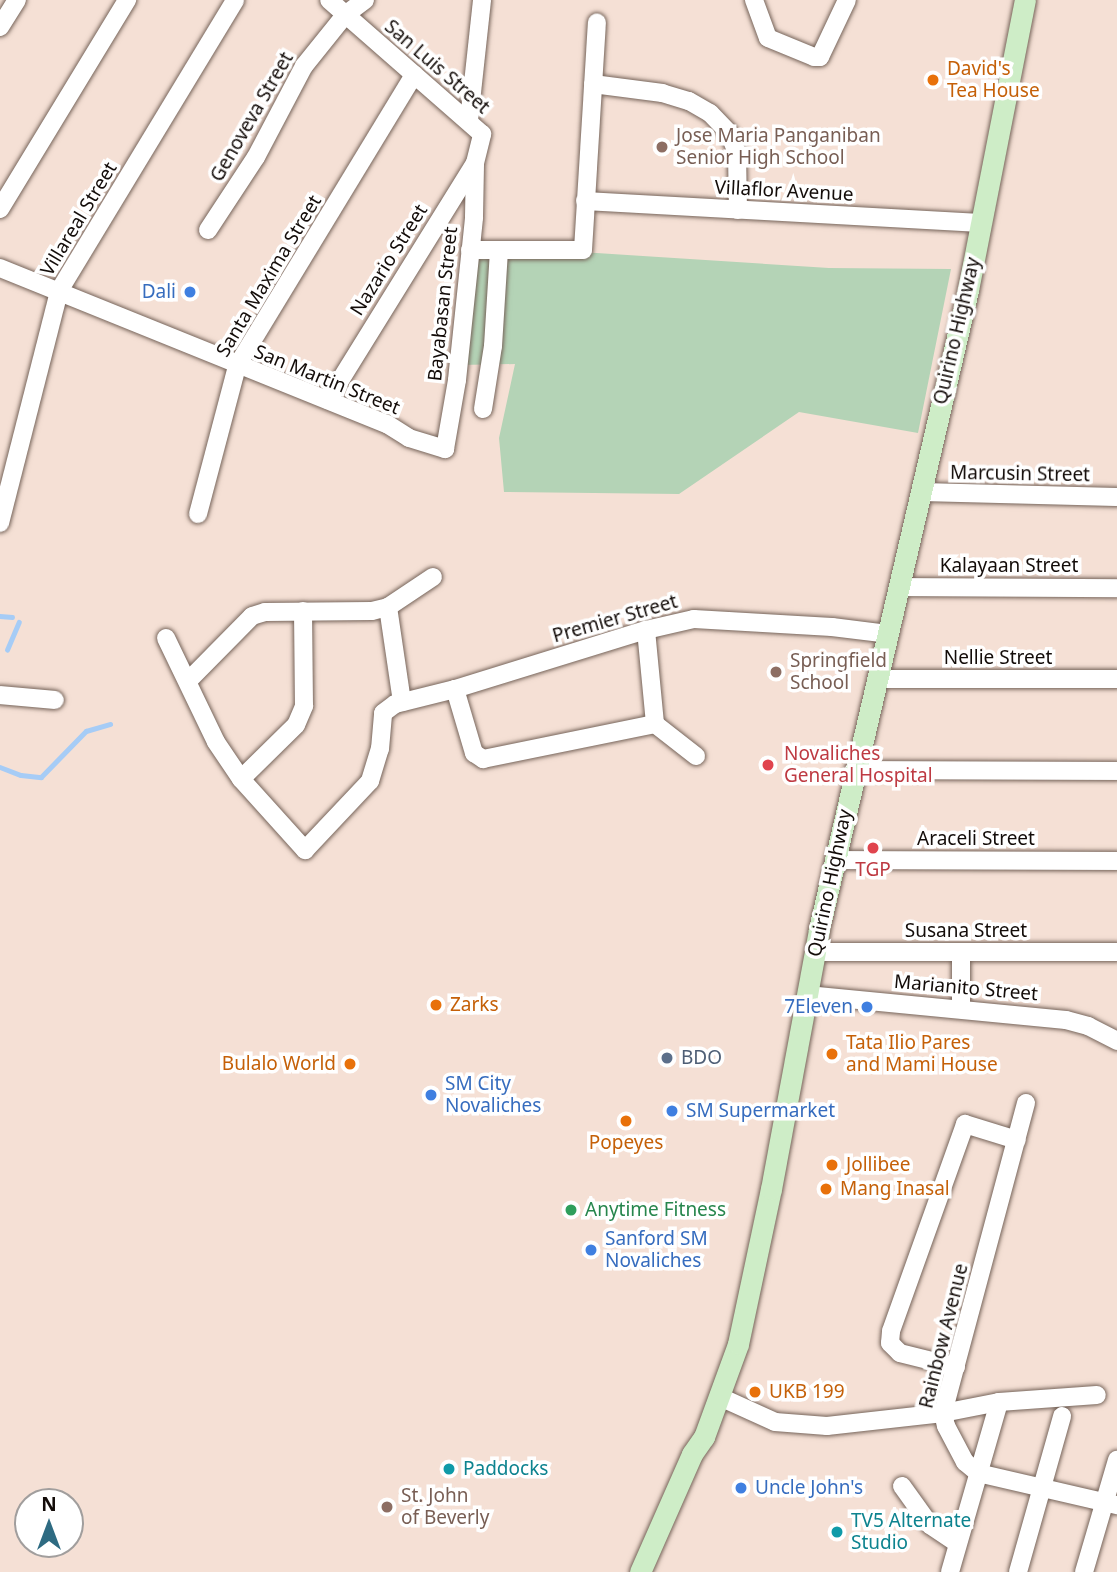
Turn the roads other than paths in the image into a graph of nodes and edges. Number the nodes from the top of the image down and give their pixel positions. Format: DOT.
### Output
graph roads {
  1 [pos="17,0"];
  2 [pos="127,0"];
  3 [pos="235,0"];
  4 [pos="329,0"];
  5 [pos="365,0"];
  6 [pos="482,0"];
  7 [pos="754,0"];
  8 [pos="847,0"];
  9 [pos="1025,0"];
  10 [pos="345,15"];
  11 [pos="597,22"];
  12 [pos="0,27"];
  13 [pos="414,75"];
  14 [pos="593,84"];
  15 [pos="469,120"];
  16 [pos="482,140"];
  17 [pos="475,163"];
  18 [pos="585,201"];
  19 [pos="0,209"];
  20 [pos="738,210"];
  21 [pos="980,223"];
  22 [pos="208,230"];
  23 [pos="470,250"];
  24 [pos="499,250"];
  25 [pos="0,268"];
  26 [pos="59,291"];
  27 [pos="237,366"];
  28 [pos="328,400"];
  29 [pos="483,409"];
  30 [pos="445,449"];
  31 [pos="921,492"];
  32 [pos="1117,497"];
  33 [pos="198,514"];
  34 [pos="0,523"];
  35 [pos="433,577"];
  36 [pos="900,587"];
  37 [pos="1117,588"];
  38 [pos="388,607"];
  39 [pos="303,611"];
  40 [pos="646,630"];
  41 [pos="888,635"];
  42 [pos="166,638"];
  43 [pos="879,679"];
  44 [pos="1117,679"];
  45 [pos="188,681"];
  46 [pos="455,689"];
  47 [pos="0,695"];
  48 [pos="55,700"];
  49 [pos="402,702"];
  50 [pos="655,724"];
  51 [pos="696,756"];
  52 [pos="854,770"];
  53 [pos="1117,771"];
  54 [pos="241,779"];
  55 [pos="834,860"];
  56 [pos="1117,860"];
  57 [pos="815,952"];
  58 [pos="961,952"];
  59 [pos="1117,953"];
  60 [pos="807,995"];
  61 [pos="961,1009"];
  62 [pos="1117,1041"];
  63 [pos="1026,1103"];
  64 [pos="1017,1140"];
  65 [pos="956,1367"];
  66 [pos="1097,1395"];
  67 [pos="720,1396"];
  68 [pos="999,1402"];
  69 [pos="943,1413"];
  70 [pos="1062,1416"];
  71 [pos="704,1437"];
  72 [pos="1117,1460"];
  73 [pos="978,1473"];
  74 [pos="902,1486"];
  75 [pos="1042,1488"];
  76 [pos="1111,1504"];
  77 [pos="957,1543"];
  78 [pos="640,1572"];
  79 [pos="653,1572"];
  80 [pos="950,1572"];
  81 [pos="1018,1572"];
  82 [pos="1084,1572"];
  1 -- 12 [label="street"];
  2 -- 19 [label="street"];
  3 -- 26 [label="street, Villareal Street"];
  4 -- 10 [label="street, San Luis Street"];
  5 -- 10 [label="street, Genoveva Street"];
  6 -- 15 [label="street"];
  7 -- 8 [label="street"];
  9 -- 21 [label="main road, Quirino Highway"];
  10 -- 13 [label="street, San Luis Street"];
  10 -- 22 [label="street, Genoveva Street"];
  11 -- 14 [label="street"];
  13 -- 15 [label="street, San Luis Street"];
  13 -- 27 [label="street, Santa Maxima Street"];
  14 -- 18 [label="street"];
  14 -- 20 [label="street"];
  15 -- 16 [label="street, San Luis Street"];
  16 -- 17 [label="street, Nazario Street"];
  17 -- 23 [label="street, Bayabasan Street"];
  17 -- 28 [label="street, Nazario Street"];
  18 -- 20 [label="street, Villaflor Avenue"];
  18 -- 24 [label="street"];
  20 -- 21 [label="street, Villaflor Avenue"];
  21 -- 31 [label="main road, Quirino Highway"];
  23 -- 24 [label="street"];
  23 -- 30 [label="street, Bayabasan Street"];
  24 -- 29 [label="street"];
  25 -- 26 [label="street, San Martin Street"];
  26 -- 27 [label="street, San Martin Street"];
  26 -- 34 [label="street, Villareal Street"];
  27 -- 28 [label="street, San Martin Street"];
  27 -- 33 [label="street, Santa Maxima Street"];
  28 -- 30 [label="street, San Martin Street"];
  31 -- 32 [label="street, Marcusin Street"];
  31 -- 36 [label="main road, Quirino Highway"];
  35 -- 38 [label="street"];
  36 -- 37 [label="street, Kalayaan Street"];
  36 -- 41 [label="main road, Quirino Highway"];
  38 -- 39 [label="street"];
  38 -- 49 [label="street"];
  39 -- 45 [label="street"];
  39 -- 54 [label="street"];
  40 -- 41 [label="street, Premier Street"];
  40 -- 46 [label="street, Premier Street"];
  40 -- 50 [label="street"];
  41 -- 43 [label="main road, Quirino Highway"];
  42 -- 45 [label="street"];
  43 -- 44 [label="street, Nellie Street"];
  43 -- 52 [label="main road, Quirino Highway"];
  45 -- 54 [label="street"];
  46 -- 49 [label="street, Premier Street"];
  46 -- 50 [label="street"];
  47 -- 48 [label="street"];
  49 -- 54 [label="street"];
  50 -- 51 [label="street"];
  52 -- 53 [label="street"];
  52 -- 55 [label="main road, Quirino Highway"];
  55 -- 56 [label="street, Araceli Street"];
  55 -- 57 [label="main road, Quirino Highway"];
  57 -- 58 [label="street, Susana Street"];
  57 -- 60 [label="main road, Quirino Highway"];
  58 -- 59 [label="street, Susana Street"];
  58 -- 61 [label="street"];
  60 -- 61 [label="street, Marianito Street"];
  60 -- 67 [label="main road, Quirino Highway"];
  61 -- 62 [label="street, Marianito Street"];
  63 -- 64 [label="street, Rainbow Avenue"];
  64 -- 65 [label="street, Rainbow Avenue"];
  64 -- 65 [label="street"];
  65 -- 69 [label="street, Rainbow Avenue"];
  66 -- 68 [label="street"];
  67 -- 69 [label="street"];
  67 -- 71 [label="main road, Quirino Highway"];
  68 -- 69 [label="street"];
  68 -- 73 [label="street"];
  69 -- 73 [label="street, Rainbow Avenue"];
  70 -- 75 [label="street"];
  71 -- 78 [label="main road, Quirino Highway"];
  71 -- 79 [label="main road, Quirino Highway"];
  72 -- 76 [label="street"];
  73 -- 75 [label="street"];
  73 -- 77 [label="street"];
  74 -- 77 [label="street"];
  75 -- 76 [label="street"];
  75 -- 81 [label="street"];
  76 -- 82 [label="street"];
  77 -- 80 [label="street"];
}
